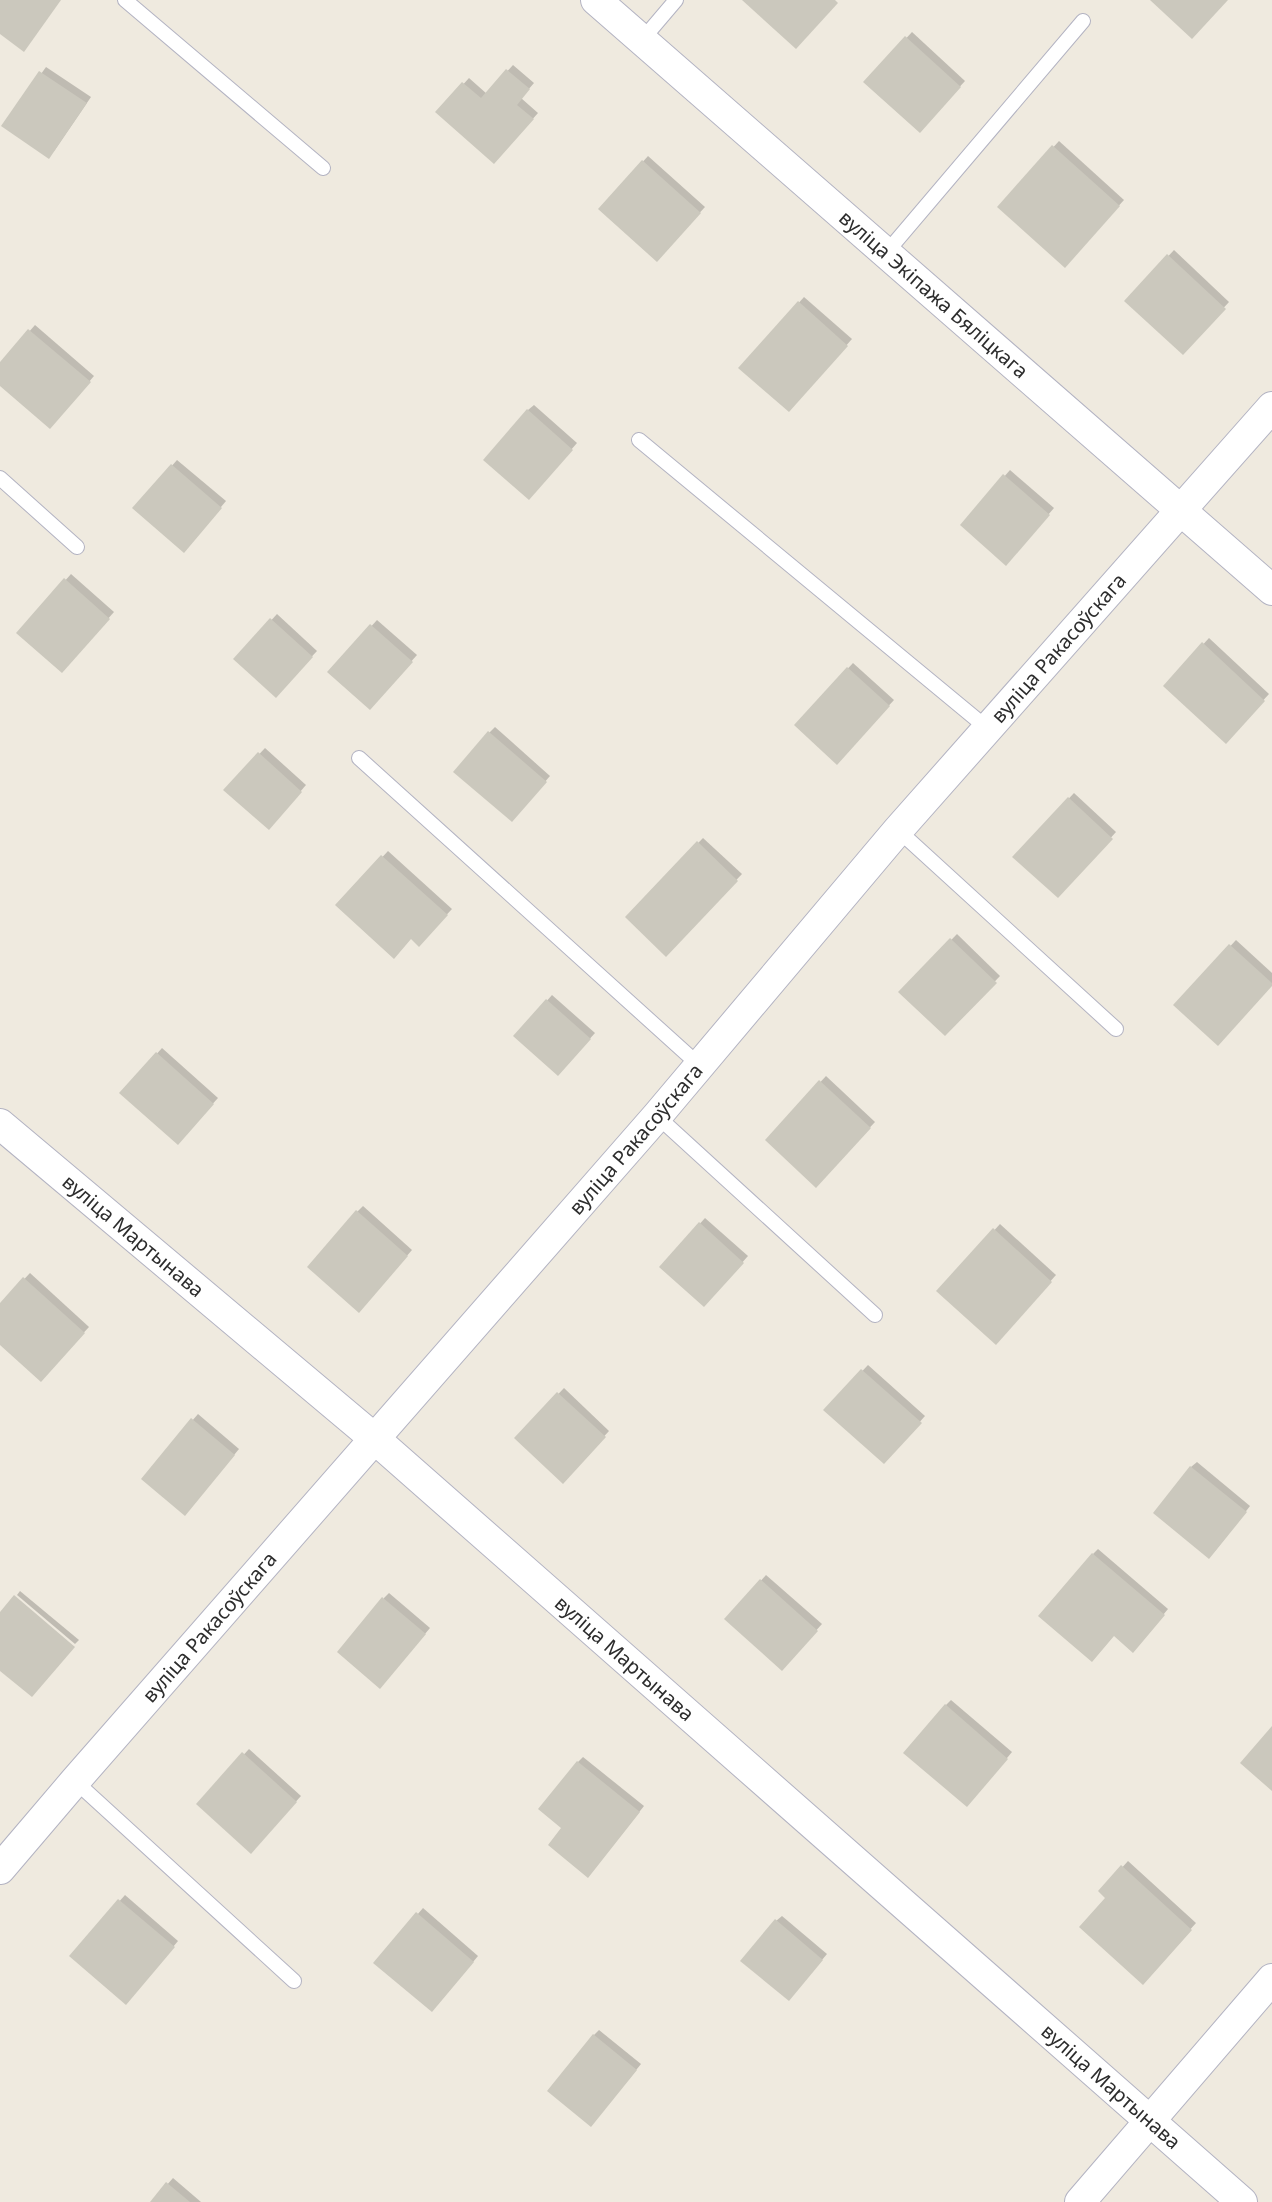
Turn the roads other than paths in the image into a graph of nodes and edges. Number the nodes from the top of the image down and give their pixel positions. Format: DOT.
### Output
graph roads {
  1 [pos="125,0"];
  2 [pos="596,0"];
  3 [pos="676,0"];
  4 [pos="1083,21"];
  5 [pos="642,40"];
  6 [pos="323,168"];
  7 [pos="886,253"];
  8 [pos="1272,407"];
  9 [pos="639,440"];
  10 [pos="0,478"];
  11 [pos="1181,512"];
  12 [pos="77,547"];
  13 [pos="1272,590"];
  14 [pos="987,728"];
  15 [pos="359,758"];
  16 [pos="898,830"];
  17 [pos="1116,1029"];
  18 [pos="699,1065"];
  19 [pos="657,1116"];
  20 [pos="0,1124"];
  21 [pos="875,1315"];
  22 [pos="375,1439"];
  23 [pos="75,1781"];
  24 [pos="0,1869"];
  25 [pos="1272,1979"];
  26 [pos="294,1981"];
  27 [pos="1148,2122"];
  28 [pos="1080,2202"];
  29 [pos="1242,2202"];
  1 -- 6 [label="lane"];
  2 -- 5 [label="street, вуліца Экіпажа Бяліцкага"];
  3 -- 5 [label="lane"];
  4 -- 7 [label="lane"];
  5 -- 7 [label="street, вуліца Экіпажа Бяліцкага"];
  7 -- 11 [label="street, вуліца Экіпажа Бяліцкага"];
  8 -- 11 [label="street, вуліца Ракасоўскага"];
  9 -- 14 [label="lane"];
  10 -- 12 [label="lane"];
  11 -- 13 [label="street, вуліца Экіпажа Бяліцкага"];
  11 -- 14 [label="street, вуліца Ракасоўскага"];
  14 -- 16 [label="street, вуліца Ракасоўскага"];
  15 -- 18 [label="lane"];
  16 -- 17 [label="lane"];
  16 -- 18 [label="street, вуліца Ракасоўскага"];
  18 -- 19 [label="street, вуліца Ракасоўскага"];
  19 -- 21 [label="lane"];
  19 -- 22 [label="street, вуліца Ракасоўскага"];
  20 -- 22 [label="street, вуліца Мартынава"];
  22 -- 23 [label="street, вуліца Ракасоўскага"];
  22 -- 27 [label="street, вуліца Мартынава"];
  23 -- 24 [label="street, вуліца Ракасоўскага"];
  23 -- 26 [label="lane"];
  25 -- 27 [label="street"];
  27 -- 28 [label="street"];
  27 -- 29 [label="street, вуліца Мартынава"];
}
